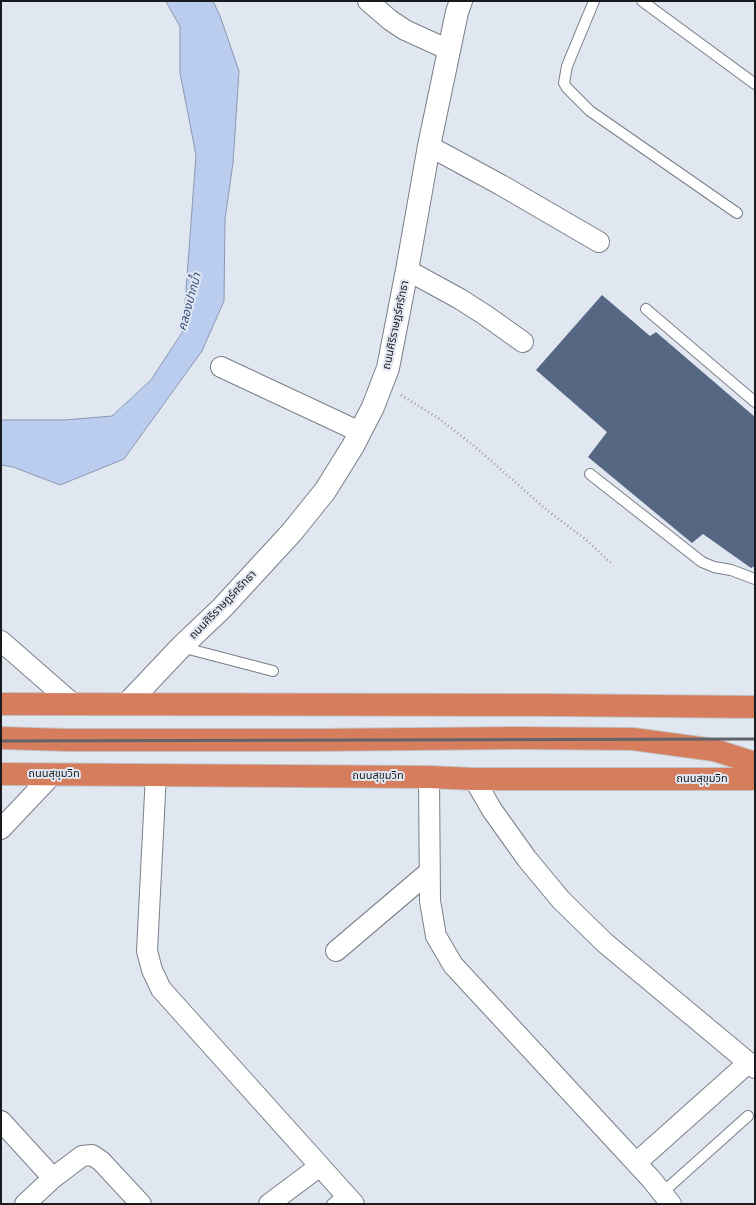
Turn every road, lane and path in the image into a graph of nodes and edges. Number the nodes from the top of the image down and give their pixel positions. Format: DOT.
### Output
graph roads {
  1 [pos="368,1"];
  2 [pos="461,1"];
  3 [pos="594,1"];
  4 [pos="642,1"];
  5 [pos="449,50"];
  6 [pos="755,84"];
  7 [pos="429,146"];
  8 [pos="737,213"];
  9 [pos="599,242"];
  10 [pos="407,270"];
  11 [pos="646,309"];
  12 [pos="523,342"];
  13 [pos="221,367"];
  14 [pos="382,383"];
  15 [pos="755,402"];
  16 [pos="360,432"];
  17 [pos="590,474"];
  18 [pos="611,563"];
  19 [pos="755,579"];
  20 [pos="1,641"];
  21 [pos="181,647"];
  22 [pos="273,671"];
  23 [pos="1,704"];
  24 [pos="73,704"];
  25 [pos="126,704"];
  26 [pos="755,707"];
  27 [pos="1,738"];
  28 [pos="755,763"];
  29 [pos="1,774"];
  30 [pos="53,774"];
  31 [pos="156,774"];
  32 [pos="429,776"];
  33 [pos="474,779"];
  34 [pos="725,779"];
  35 [pos="755,779"];
  36 [pos="755,790"];
  37 [pos="1,829"];
  38 [pos="430,872"];
  39 [pos="336,950"];
  40 [pos="752,1066"];
  41 [pos="748,1116"];
  42 [pos="1,1121"];
  43 [pos="636,1163"];
  44 [pos="320,1166"];
  45 [pos="53,1178"];
  46 [pos="666,1198"];
  47 [pos="344,1200"];
  48 [pos="25,1204"];
  49 [pos="141,1204"];
  50 [pos="269,1204"];
  1 -- 5 [label="street"];
  2 -- 5 [label="street, ถนนศิริราษฎร์ศรัทธา"];
  3 -- 8 [label="lane"];
  4 -- 6 [label="lane"];
  5 -- 7 [label="street, ถนนศิริราษฎร์ศรัทธา"];
  7 -- 9 [label="street"];
  7 -- 10 [label="street, ถนนศิริราษฎร์ศรัทธา"];
  10 -- 12 [label="street"];
  10 -- 14 [label="street, ถนนศิริราษฎร์ศรัทธา"];
  11 -- 15 [label="lane"];
  13 -- 16 [label="street"];
  14 -- 16 [label="street, ถนนศิริราษฎร์ศรัทธา"];
  14 -- 18 [label="path"];
  16 -- 21 [label="street, ถนนศิริราษฎร์ศรัทธา"];
  17 -- 19 [label="lane"];
  20 -- 24 [label="street"];
  21 -- 22 [label="lane"];
  21 -- 25 [label="street, ถนนศิริราษฎร์ศรัทธา"];
  23 -- 24 [label="highway"];
  24 -- 25 [label="highway"];
  25 -- 26 [label="highway"];
  27 -- 28 [label="highway"];
  29 -- 30 [label="highway, ถนนสุขุมวิท"];
  30 -- 31 [label="highway, ถนนสุขุมวิท"];
  30 -- 37 [label="street"];
  31 -- 32 [label="highway, ถนนสุขุมวิท"];
  31 -- 44 [label="street"];
  32 -- 33 [label="highway, ถนนสุขุมวิท"];
  32 -- 38 [label="street"];
  33 -- 34 [label="highway, ถนนสุขุมวิท"];
  33 -- 40 [label="street"];
  34 -- 35 [label="highway, ถนนสุขุมวิท"];
  34 -- 36 [label="highway"];
  38 -- 39 [label="street"];
  38 -- 43 [label="street"];
  40 -- 43 [label="street"];
  41 -- 46 [label="lane"];
  42 -- 45 [label="street"];
  43 -- 46 [label="street"];
  44 -- 47 [label="street"];
  44 -- 50 [label="street"];
  45 -- 48 [label="street"];
  45 -- 49 [label="street"];
}
